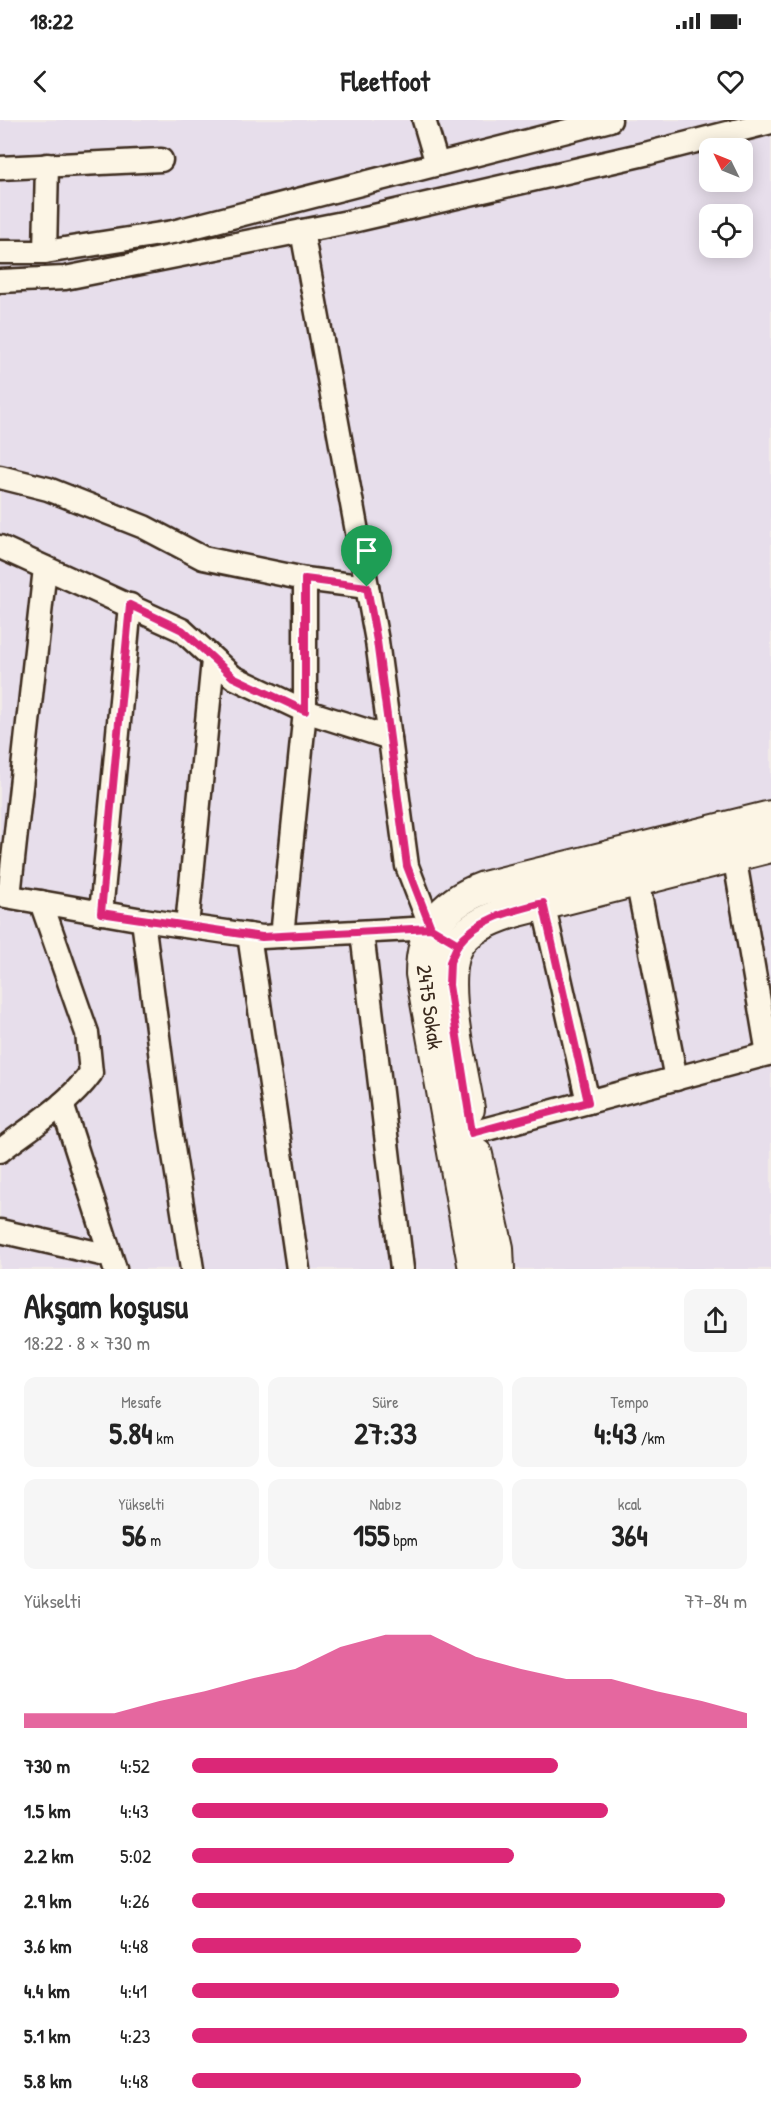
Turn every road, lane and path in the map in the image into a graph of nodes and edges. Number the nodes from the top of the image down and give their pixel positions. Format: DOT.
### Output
graph roads {
  1 [pos="424,120"];
  2 [pos="610,120"];
  3 [pos="771,122"];
  4 [pos="160,160"];
  5 [pos="437,164"];
  6 [pos="46,165"];
  7 [pos="0,168"];
  8 [pos="302,231"];
  9 [pos="0,252"];
  10 [pos="45,252"];
  11 [pos="0,281"];
  12 [pos="0,477"];
  13 [pos="0,547"];
  14 [pos="45,568"];
  15 [pos="305,579"];
  16 [pos="367,587"];
  17 [pos="130,605"];
  18 [pos="213,660"];
  19 [pos="305,711"];
  20 [pos="390,738"];
  21 [pos="771,817"];
  22 [pos="771,846"];
  23 [pos="734,855"];
  24 [pos="637,880"];
  25 [pos="5,895"];
  26 [pos="41,902"];
  27 [pos="543,903"];
  28 [pos="101,913"];
  29 [pos="143,920"];
  30 [pos="187,926"];
  31 [pos="431,928"];
  32 [pos="362,933"];
  33 [pos="249,935"];
  34 [pos="282,936"];
  35 [pos="458,944"];
  36 [pos="769,1054"];
  37 [pos="676,1079"];
  38 [pos="588,1102"];
  39 [pos="62,1104"];
  40 [pos="472,1133"];
  41 [pos="0,1151"];
  42 [pos="0,1231"];
  43 [pos="112,1262"];
  44 [pos="192,1269"];
  45 [pos="298,1269"];
  46 [pos="402,1269"];
  47 [pos="475,1269"];
  48 [pos="498,1269"];
  1 -- 5 [label="street"];
  2 -- 5 [label="street"];
  3 -- 8 [label="street"];
  4 -- 6 [label="street"];
  5 -- 10 [label="street"];
  6 -- 7 [label="street"];
  6 -- 10 [label="street"];
  8 -- 11 [label="street"];
  8 -- 16 [label="street"];
  9 -- 10 [label="street"];
  12 -- 15 [label="street"];
  13 -- 14 [label="street"];
  14 -- 17 [label="street"];
  14 -- 25 [label="street"];
  15 -- 16 [label="street"];
  15 -- 19 [label="street"];
  16 -- 20 [label="street"];
  17 -- 18 [label="street"];
  17 -- 28 [label="street"];
  18 -- 19 [label="street"];
  18 -- 30 [label="street"];
  19 -- 20 [label="street"];
  19 -- 34 [label="street"];
  20 -- 31 [label="street"];
  21 -- 31 [label="main road, 2475 Sokak"];
  22 -- 23 [label="main road, 2475 Sokak"];
  23 -- 24 [label="main road, 2475 Sokak"];
  23 -- 36 [label="street"];
  24 -- 27 [label="main road, 2475 Sokak"];
  24 -- 37 [label="street"];
  25 -- 26 [label="street"];
  26 -- 28 [label="street"];
  26 -- 39 [label="street"];
  27 -- 35 [label="main road, 2475 Sokak"];
  27 -- 38 [label="street"];
  28 -- 29 [label="street"];
  29 -- 30 [label="street"];
  29 -- 44 [label="street"];
  30 -- 33 [label="street"];
  31 -- 32 [label="street"];
  31 -- 35 [label="street"];
  31 -- 47 [label="main road, 2475 Sokak"];
  32 -- 34 [label="street"];
  32 -- 46 [label="street"];
  33 -- 34 [label="street"];
  33 -- 45 [label="street"];
  35 -- 40 [label="main road, 2475 Sokak"];
  36 -- 37 [label="street"];
  37 -- 38 [label="street"];
  38 -- 40 [label="street"];
  39 -- 41 [label="street"];
  39 -- 43 [label="street"];
  40 -- 48 [label="main road, 2475 Sokak"];
  42 -- 43 [label="street"];
}
